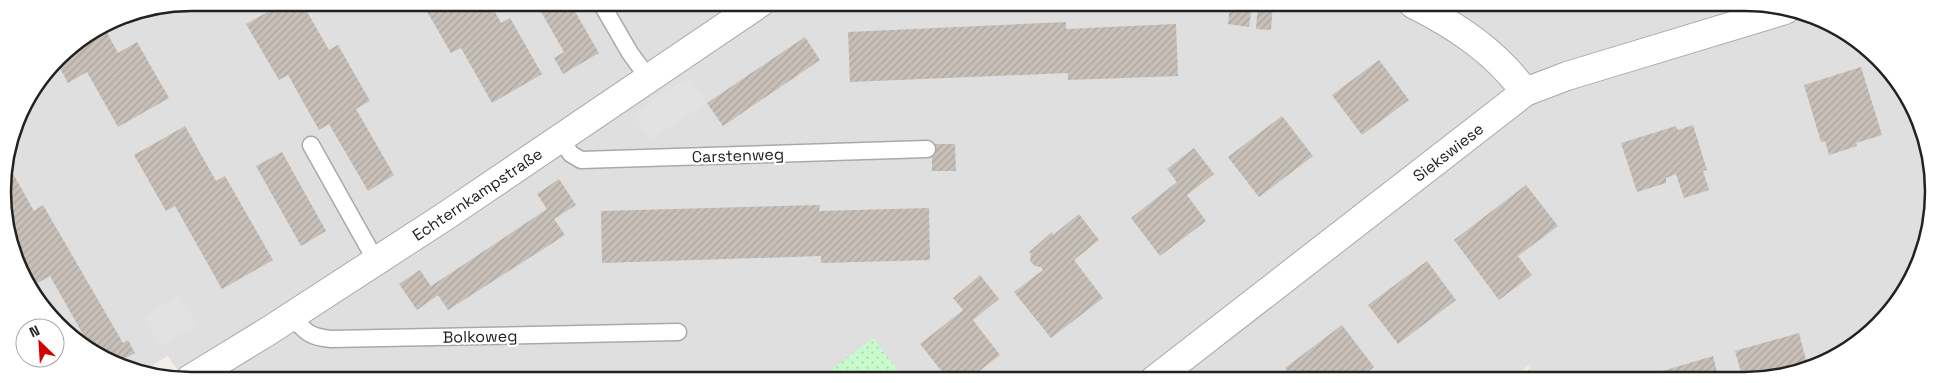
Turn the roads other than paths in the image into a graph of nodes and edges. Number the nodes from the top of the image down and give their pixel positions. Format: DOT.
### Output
graph roads {
  1 [pos="606,11"];
  2 [pos="748,11"];
  3 [pos="1428,11"];
  4 [pos="1773,14"];
  5 [pos="649,79"];
  6 [pos="1525,92"];
  7 [pos="560,138"];
  8 [pos="310,145"];
  9 [pos="927,149"];
  10 [pos="376,261"];
  11 [pos="291,316"];
  12 [pos="678,332"];
  13 [pos="201,372"];
  14 [pos="1164,372"];
  1 -- 5 [label="lane"];
  2 -- 5 [label="street, Echternkampstraße"];
  3 -- 6 [label="street"];
  4 -- 6 [label="street, Siekswiese"];
  5 -- 7 [label="street, Echternkampstraße"];
  6 -- 14 [label="street, Siekswiese"];
  7 -- 9 [label="lane, Carstenweg"];
  7 -- 10 [label="street, Echternkampstraße"];
  8 -- 10 [label="lane"];
  10 -- 11 [label="street, Echternkampstraße"];
  11 -- 12 [label="lane, Bolkoweg"];
  11 -- 13 [label="street, Echternkampstraße"];
}
